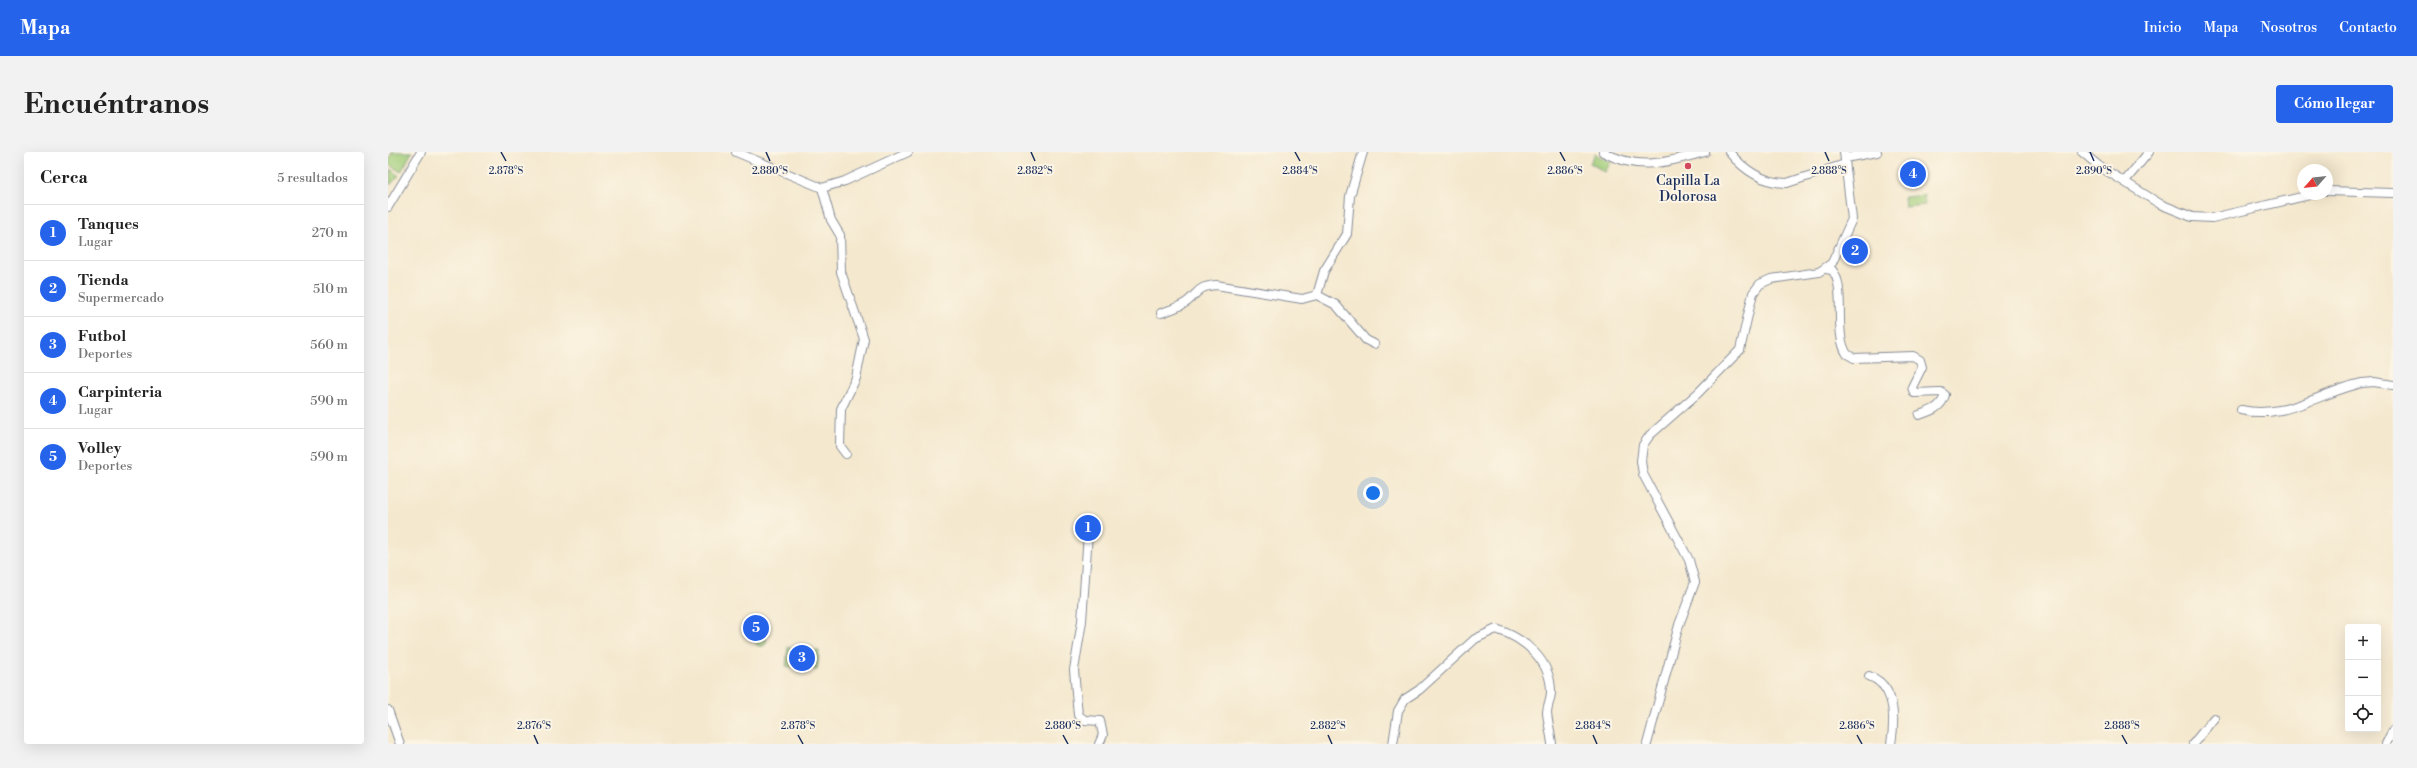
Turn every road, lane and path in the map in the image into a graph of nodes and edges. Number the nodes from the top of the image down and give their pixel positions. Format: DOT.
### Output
graph roads {
  1 [pos="421,152"];
  2 [pos="736,152"];
  3 [pos="908,152"];
  4 [pos="1363,152"];
  5 [pos="1603,152"];
  6 [pos="1705,152"];
  7 [pos="1729,152"];
  8 [pos="1877,152"];
  9 [pos="2082,152"];
  10 [pos="2149,152"];
  11 [pos="1845,158"];
  12 [pos="2125,181"];
  13 [pos="822,188"];
  14 [pos="2333,192"];
  15 [pos="2393,193"];
  16 [pos="2297,198"];
  17 [pos="388,207"];
  18 [pos="1826,269"];
  19 [pos="1317,295"];
  20 [pos="1161,313"];
  21 [pos="1374,344"];
  22 [pos="2393,384"];
  23 [pos="2241,410"];
  24 [pos="1919,415"];
  25 [pos="846,454"];
  26 [pos="1088,533"];
  27 [pos="1869,676"];
  28 [pos="388,710"];
  29 [pos="2214,718"];
  30 [pos="2393,730"];
  31 [pos="400,744"];
  32 [pos="1099,744"];
  33 [pos="1393,744"];
  34 [pos="1552,744"];
  35 [pos="1647,744"];
  36 [pos="1891,744"];
  37 [pos="2193,744"];
  38 [pos="2386,744"];
  1 -- 17 [label="street"];
  2 -- 13 [label="street"];
  3 -- 13 [label="street"];
  4 -- 19 [label="street"];
  5 -- 6 [label="street"];
  7 -- 11 [label="street"];
  8 -- 11 [label="street"];
  9 -- 12 [label="street"];
  10 -- 12 [label="street"];
  11 -- 18 [label="street"];
  12 -- 16 [label="street"];
  13 -- 25 [label="street"];
  14 -- 15 [label="street"];
  18 -- 24 [label="street"];
  18 -- 35 [label="street"];
  19 -- 20 [label="street"];
  19 -- 21 [label="street"];
  22 -- 23 [label="street"];
  26 -- 32 [label="street"];
  27 -- 36 [label="street"];
  28 -- 31 [label="street"];
  29 -- 37 [label="street"];
  30 -- 38 [label="street"];
  33 -- 34 [label="street"];
}
